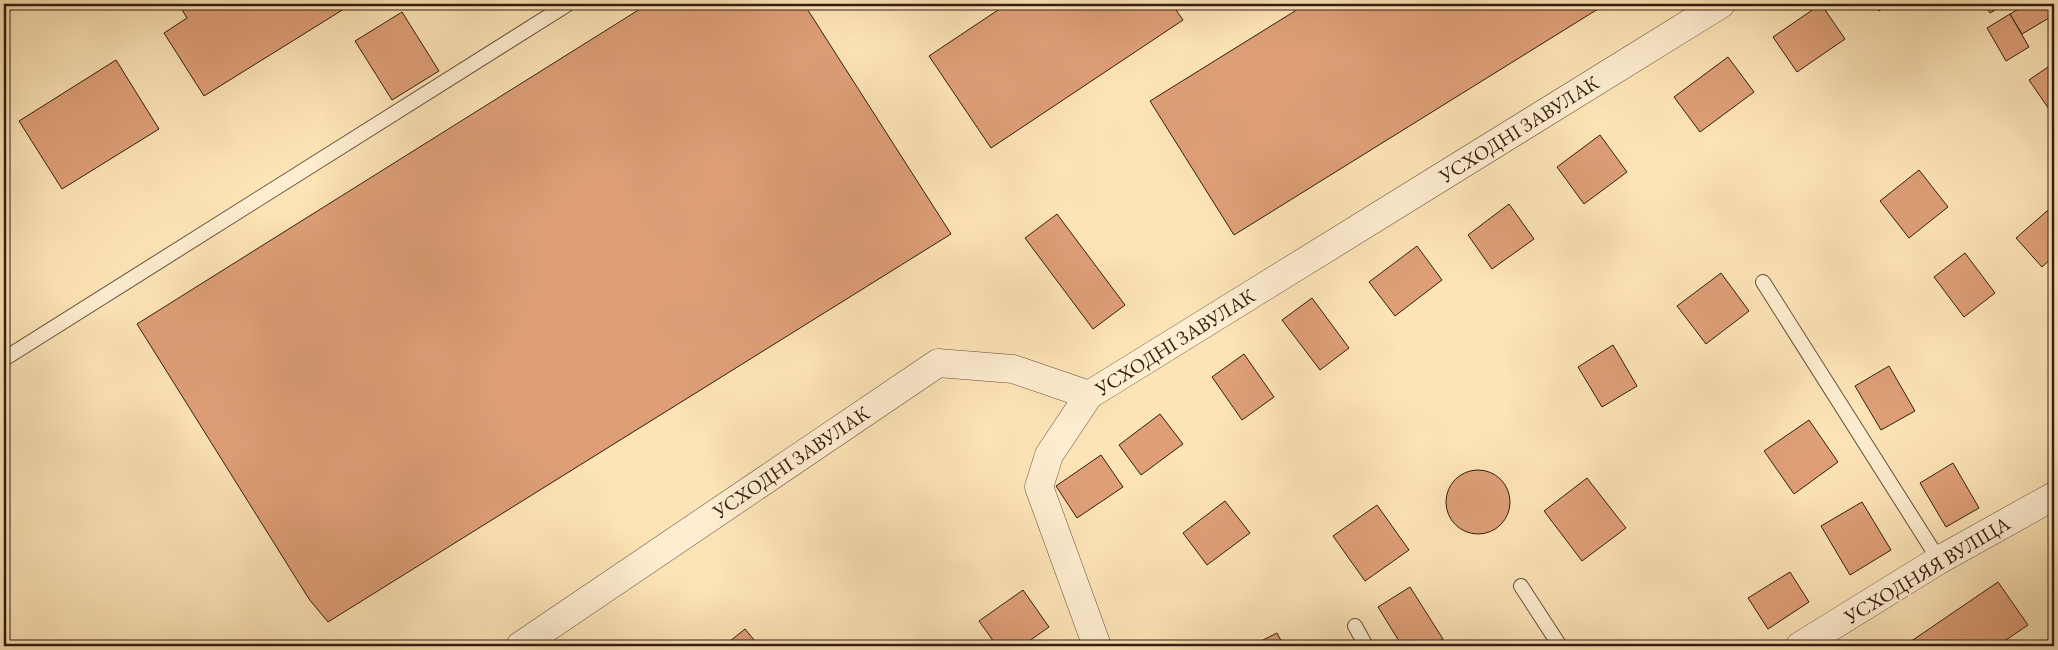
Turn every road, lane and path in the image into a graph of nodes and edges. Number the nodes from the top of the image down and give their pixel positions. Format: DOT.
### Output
graph roads {
  1 [pos="568,4"];
  2 [pos="1721,4"];
  3 [pos="1763,282"];
  4 [pos="4,359"];
  5 [pos="1090,396"];
  6 [pos="2054,496"];
  7 [pos="1939,560"];
  8 [pos="1521,586"];
  9 [pos="1354,626"];
  10 [pos="520,646"];
  11 [pos="1097,646"];
  12 [pos="1366,646"];
  13 [pos="1560,646"];
  14 [pos="1800,646"];
  1 -- 4 [label="lane"];
  2 -- 5 [label="street, УСХОДНІ ЗАВУЛАК"];
  3 -- 7 [label="lane"];
  5 -- 10 [label="street, УСХОДНІ ЗАВУЛАК"];
  5 -- 11 [label="street"];
  6 -- 7 [label="street, УСХОДНЯЯ ВУЛІЦА"];
  7 -- 14 [label="street, УСХОДНЯЯ ВУЛІЦА"];
  8 -- 13 [label="lane"];
  9 -- 12 [label="lane"];
}
